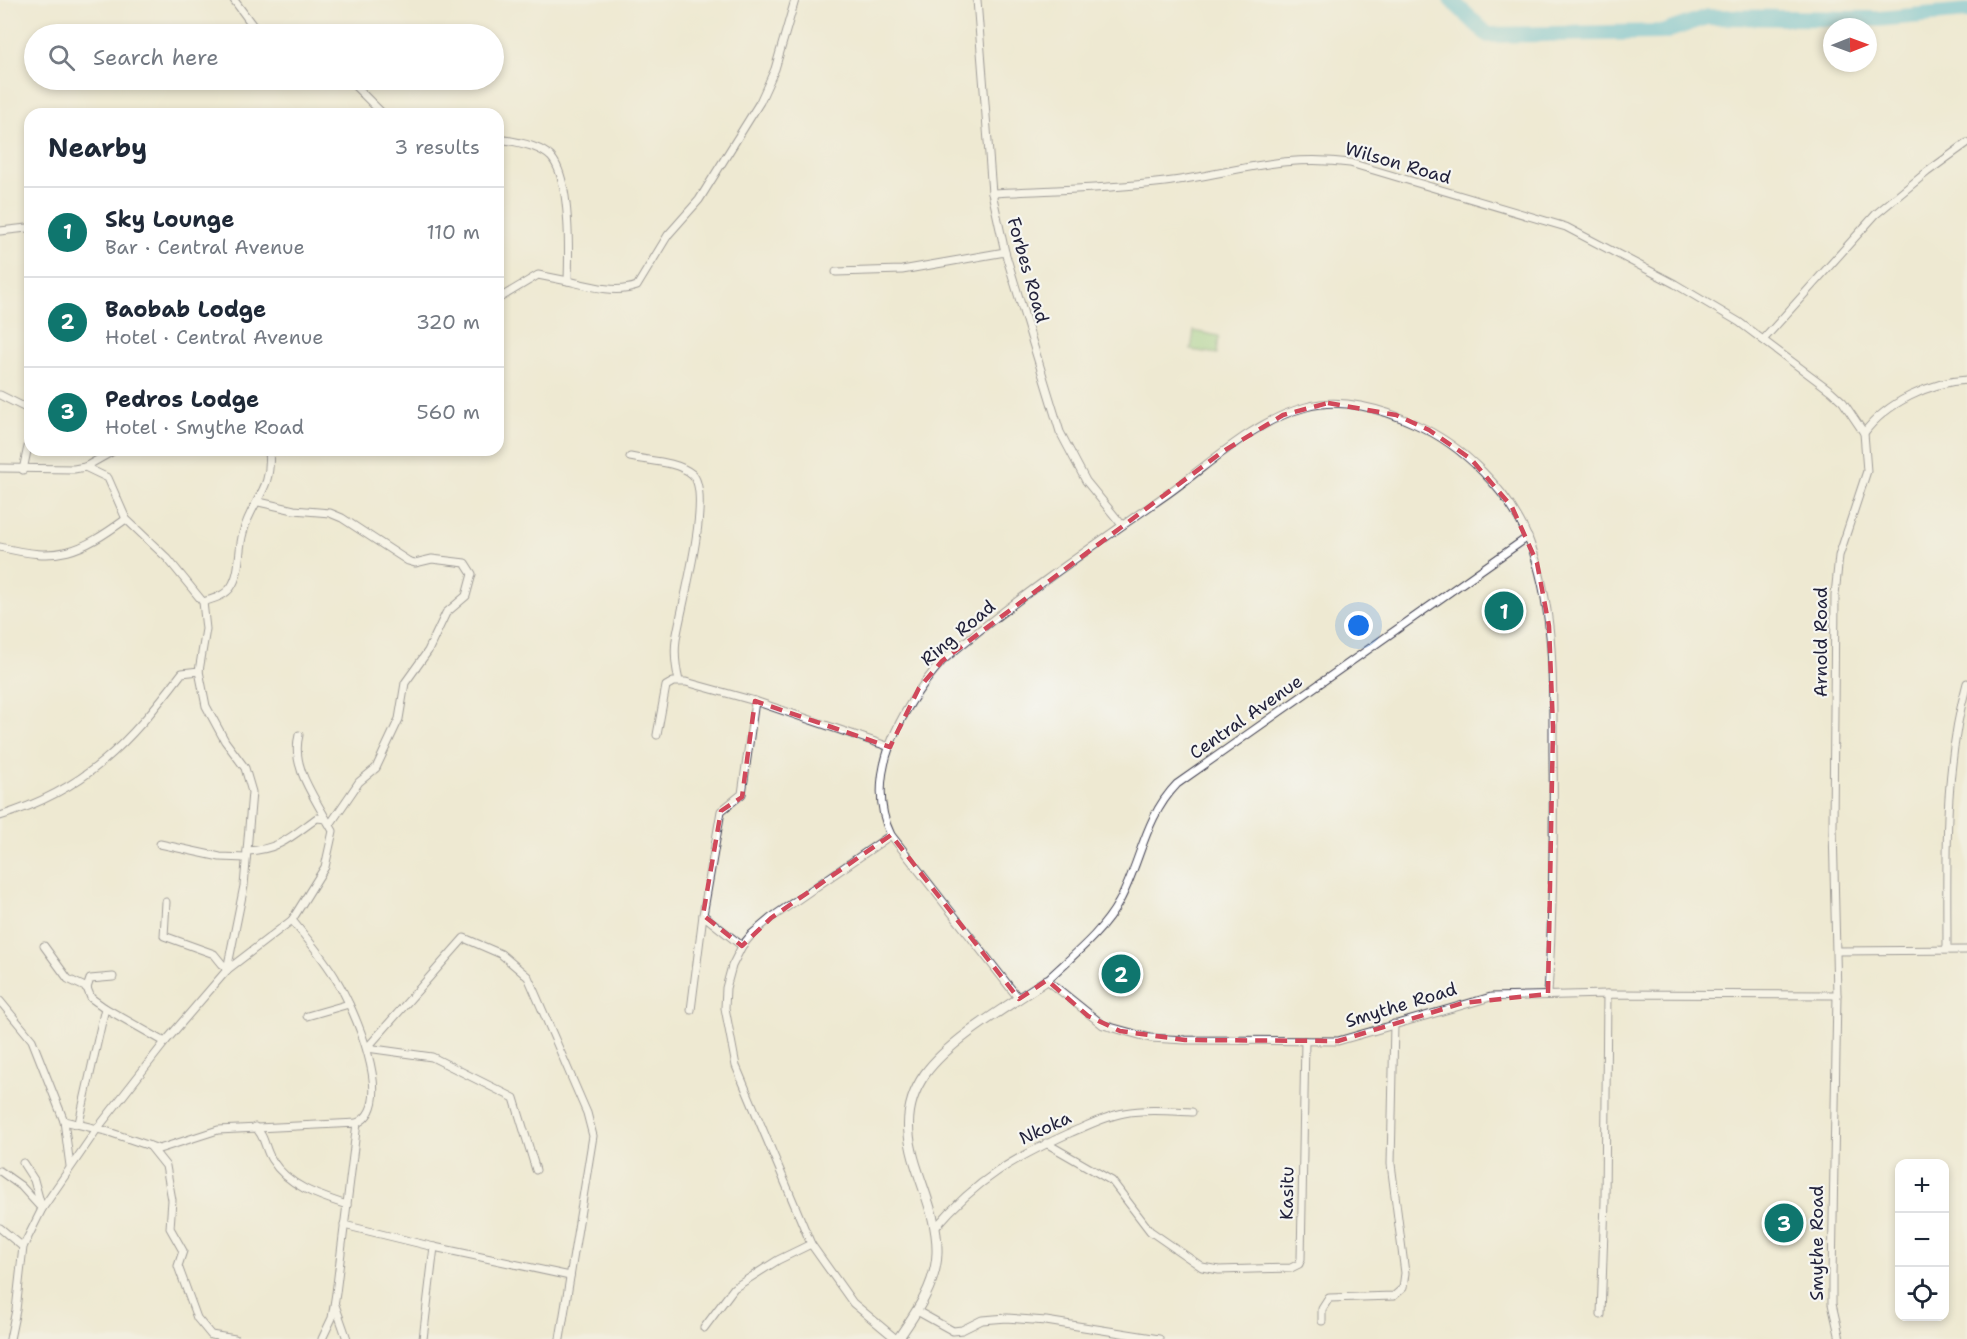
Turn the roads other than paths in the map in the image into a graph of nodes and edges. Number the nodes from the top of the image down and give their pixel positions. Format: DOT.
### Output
graph roads {
  1 [pos="234,0"];
  2 [pos="795,0"];
  3 [pos="977,0"];
  4 [pos="252,24"];
  5 [pos="359,90"];
  6 [pos="376,108"];
  7 [pos="504,141"];
  8 [pos="1967,143"];
  9 [pos="992,194"];
  10 [pos="24,228"];
  11 [pos="0,231"];
  12 [pos="1005,252"];
  13 [pos="836,272"];
  14 [pos="568,281"];
  15 [pos="504,295"];
  16 [pos="1763,340"];
  17 [pos="1967,380"];
  18 [pos="0,395"];
  19 [pos="24,407"];
  20 [pos="1864,433"];
  21 [pos="26,456"];
  22 [pos="104,456"];
  23 [pos="269,456"];
  24 [pos="630,457"];
  25 [pos="85,467"];
  26 [pos="0,468"];
  27 [pos="23,470"];
  28 [pos="259,502"];
  29 [pos="126,519"];
  30 [pos="1122,525"];
  31 [pos="1528,537"];
  32 [pos="0,547"];
  33 [pos="202,602"];
  34 [pos="199,671"];
  35 [pos="679,681"];
  36 [pos="1967,683"];
  37 [pos="755,701"];
  38 [pos="299,735"];
  39 [pos="657,735"];
  40 [pos="890,747"];
  41 [pos="0,816"];
  42 [pos="328,821"];
  43 [pos="891,835"];
  44 [pos="160,844"];
  45 [pos="246,855"];
  46 [pos="166,902"];
  47 [pos="703,915"];
  48 [pos="292,920"];
  49 [pos="44,946"];
  50 [pos="742,946"];
  51 [pos="1947,949"];
  52 [pos="1967,950"];
  53 [pos="1837,951"];
  54 [pos="227,970"];
  55 [pos="113,977"];
  56 [pos="1047,980"];
  57 [pos="87,988"];
  58 [pos="1548,994"];
  59 [pos="1607,994"];
  60 [pos="1837,995"];
  61 [pos="1019,999"];
  62 [pos="0,1001"];
  63 [pos="349,1004"];
  64 [pos="105,1008"];
  65 [pos="691,1010"];
  66 [pos="307,1016"];
  67 [pos="1394,1024"];
  68 [pos="1305,1041"];
  69 [pos="165,1042"];
  70 [pos="367,1048"];
  71 [pos="1192,1112"];
  72 [pos="64,1121"];
  73 [pos="79,1123"];
  74 [pos="357,1124"];
  75 [pos="255,1128"];
  76 [pos="97,1129"];
  77 [pos="1046,1143"];
  78 [pos="150,1146"];
  79 [pos="23,1163"];
  80 [pos="70,1166"];
  81 [pos="536,1170"];
  82 [pos="0,1171"];
  83 [pos="347,1205"];
  84 [pos="42,1209"];
  85 [pos="344,1225"];
  86 [pos="0,1228"];
  87 [pos="935,1228"];
  88 [pos="811,1244"];
  89 [pos="434,1247"];
  90 [pos="23,1248"];
  91 [pos="570,1276"];
  92 [pos="334,1303"];
  93 [pos="917,1311"];
  94 [pos="1601,1315"];
  95 [pos="1322,1321"];
  96 [pos="704,1328"];
  97 [pos="10,1339"];
  98 [pos="235,1339"];
  99 [pos="322,1339"];
  100 [pos="347,1339"];
  101 [pos="423,1339"];
  102 [pos="560,1339"];
  103 [pos="897,1339"];
  104 [pos="1154,1339"];
  105 [pos="1840,1339"];
  1 -- 4 [label="street"];
  2 -- 14 [label="street"];
  3 -- 9 [label="street, Forbes Road"];
  5 -- 6 [label="street"];
  7 -- 14 [label="street"];
  8 -- 16 [label="street"];
  9 -- 12 [label="street, Forbes Road"];
  9 -- 16 [label="street, Wilson Road"];
  10 -- 11 [label="street"];
  12 -- 13 [label="street"];
  12 -- 30 [label="street, Forbes Road"];
  14 -- 15 [label="street"];
  16 -- 20 [label="street"];
  17 -- 20 [label="street"];
  18 -- 19 [label="street"];
  20 -- 53 [label="street, Arnold Road"];
  21 -- 27 [label="street"];
  22 -- 25 [label="street"];
  23 -- 28 [label="street"];
  24 -- 35 [label="street"];
  25 -- 27 [label="street"];
  25 -- 29 [label="street"];
  26 -- 27 [label="street"];
  28 -- 33 [label="street"];
  28 -- 42 [label="street"];
  29 -- 32 [label="street"];
  29 -- 33 [label="street"];
  30 -- 31 [label="street, Ring Road"];
  30 -- 40 [label="street, Ring Road"];
  31 -- 56 [label="street, Central Avenue"];
  31 -- 58 [label="street, Ring Road"];
  33 -- 34 [label="street"];
  34 -- 41 [label="street"];
  34 -- 45 [label="street"];
  35 -- 37 [label="street"];
  35 -- 39 [label="street"];
  36 -- 51 [label="street"];
  37 -- 40 [label="street"];
  37 -- 47 [label="street"];
  38 -- 42 [label="street"];
  40 -- 43 [label="street, Ring Road"];
  42 -- 45 [label="street"];
  42 -- 48 [label="street"];
  43 -- 50 [label="street"];
  43 -- 61 [label="street, Ring Road"];
  44 -- 45 [label="street"];
  45 -- 54 [label="street"];
  46 -- 54 [label="street"];
  47 -- 50 [label="street"];
  47 -- 65 [label="street"];
  48 -- 54 [label="street"];
  48 -- 63 [label="street"];
  49 -- 57 [label="street"];
  50 -- 88 [label="street"];
  51 -- 52 [label="street"];
  51 -- 53 [label="street"];
  53 -- 60 [label="street, Arnold Road"];
  54 -- 69 [label="street"];
  55 -- 57 [label="street"];
  56 -- 61 [label="street"];
  56 -- 68 [label="street, Smythe Road"];
  57 -- 64 [label="street"];
  58 -- 59 [label="street, Smythe Road"];
  58 -- 67 [label="street, Smythe Road"];
  59 -- 60 [label="street, Smythe Road"];
  59 -- 94 [label="street"];
  60 -- 105 [label="street, Smythe Road"];
  61 -- 87 [label="street"];
  62 -- 72 [label="street"];
  63 -- 66 [label="street"];
  63 -- 70 [label="street"];
  64 -- 69 [label="street"];
  64 -- 73 [label="street"];
  67 -- 68 [label="street, Smythe Road"];
  67 -- 95 [label="street"];
  68 -- 77 [label="street, Kasitu"];
  69 -- 76 [label="street"];
  70 -- 74 [label="street"];
  70 -- 81 [label="street"];
  70 -- 91 [label="street"];
  71 -- 77 [label="street, Nkoka"];
  72 -- 73 [label="street"];
  72 -- 80 [label="street"];
  73 -- 76 [label="street"];
  74 -- 75 [label="street"];
  74 -- 83 [label="street"];
  75 -- 78 [label="street"];
  75 -- 83 [label="street"];
  76 -- 78 [label="street"];
  76 -- 80 [label="street"];
  77 -- 87 [label="street, Nkoka"];
  78 -- 98 [label="street"];
  79 -- 84 [label="street"];
  80 -- 84 [label="street"];
  82 -- 84 [label="street"];
  83 -- 85 [label="street"];
  84 -- 90 [label="street"];
  85 -- 89 [label="street"];
  85 -- 92 [label="street"];
  86 -- 90 [label="street"];
  87 -- 93 [label="street"];
  88 -- 96 [label="street"];
  88 -- 103 [label="street"];
  89 -- 91 [label="street"];
  89 -- 101 [label="street"];
  90 -- 97 [label="street"];
  91 -- 102 [label="street"];
  92 -- 99 [label="street"];
  92 -- 100 [label="street"];
  93 -- 103 [label="street"];
  93 -- 104 [label="street"];
}
